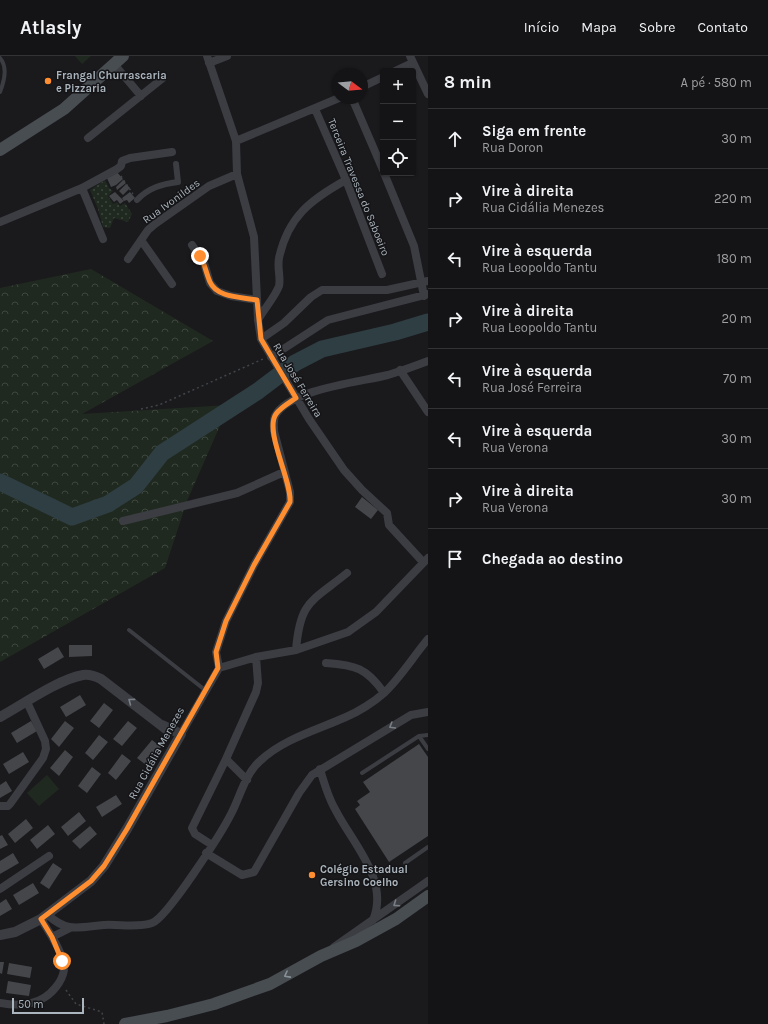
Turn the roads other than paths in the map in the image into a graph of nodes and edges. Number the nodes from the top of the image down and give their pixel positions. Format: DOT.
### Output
graph roads {
  1 [pos="123,56"];
  2 [pos="227,56"];
  3 [pos="0,58"];
  4 [pos="411,59"];
  5 [pos="208,60"];
  6 [pos="114,64"];
  7 [pos="399,68"];
  8 [pos="163,78"];
  9 [pos="380,78"];
  10 [pos="368,84"];
  11 [pos="0,92"];
  12 [pos="428,94"];
  13 [pos="141,96"];
  14 [pos="332,101"];
  15 [pos="355,104"];
  16 [pos="315,109"];
  17 [pos="88,138"];
  18 [pos="236,141"];
  19 [pos="0,150"];
  20 [pos="172,152"];
  21 [pos="380,163"];
  22 [pos="176,164"];
  23 [pos="237,174"];
  24 [pos="385,176"];
  25 [pos="346,180"];
  26 [pos="82,188"];
  27 [pos="137,200"];
  28 [pos="0,222"];
  29 [pos="103,239"];
  30 [pos="141,240"];
  31 [pos="192,245"];
  32 [pos="128,259"];
  33 [pos="382,274"];
  34 [pos="424,283"];
  35 [pos="172,284"];
  36 [pos="426,295"];
  37 [pos="257,300"];
  38 [pos="258,320"];
  39 [pos="261,339"];
  40 [pos="271,357"];
  41 [pos="428,361"];
  42 [pos="400,370"];
  43 [pos="296,398"];
  44 [pos="428,412"];
  45 [pos="284,472"];
  46 [pos="123,521"];
  47 [pos="426,560"];
  48 [pos="347,573"];
  49 [pos="129,630"];
  50 [pos="428,639"];
  51 [pos="296,650"];
  52 [pos="256,657"];
  53 [pos="326,663"];
  54 [pos="218,668"];
  55 [pos="205,690"];
  56 [pos="384,693"];
  57 [pos="27,702"];
  58 [pos="428,712"];
  59 [pos="0,717"];
  60 [pos="428,735"];
  61 [pos="419,736"];
  62 [pos="179,737"];
  63 [pos="428,749"];
  64 [pos="226,759"];
  65 [pos="320,769"];
  66 [pos="362,773"];
  67 [pos="247,780"];
  68 [pos="0,806"];
  69 [pos="212,845"];
  70 [pos="428,847"];
  71 [pos="206,853"];
  72 [pos="49,856"];
  73 [pos="405,863"];
  74 [pos="428,881"];
  75 [pos="0,889"];
  76 [pos="428,896"];
  77 [pos="44,917"];
  78 [pos="373,920"];
  79 [pos="70,928"];
  80 [pos="0,935"];
  81 [pos="52,937"];
  82 [pos="321,956"];
  83 [pos="0,1003"];
  84 [pos="125,1024"];
  1 -- 6 [label="main road"];
  2 -- 5 [label="street"];
  3 -- 11 [label="lane"];
  4 -- 7 [label="street"];
  4 -- 12 [label="street"];
  5 -- 18 [label="street, Rua José Ferreira"];
  6 -- 13 [label="street"];
  6 -- 19 [label="main road"];
  8 -- 13 [label="street"];
  9 -- 10 [label="street"];
  13 -- 17 [label="street"];
  14 -- 16 [label="street"];
  15 -- 21 [label="street"];
  16 -- 18 [label="street"];
  16 -- 25 [label="street, Terceira Travessa do Saboeiro"];
  18 -- 23 [label="street, Rua José Ferreira"];
  20 -- 26 [label="street"];
  22 -- 27 [label="street"];
  23 -- 30 [label="street, Rua Ivonildes"];
  23 -- 37 [label="street, Rua José Ferreira"];
  24 -- 34 [label="street"];
  25 -- 33 [label="street, Terceira Travessa do Saboeiro"];
  25 -- 38 [label="street"];
  26 -- 28 [label="street"];
  26 -- 29 [label="street"];
  30 -- 32 [label="street, Rua Ivonildes"];
  30 -- 35 [label="street"];
  31 -- 37 [label="street"];
  34 -- 36 [label="street"];
  34 -- 39 [label="street"];
  36 -- 40 [label="street"];
  37 -- 38 [label="street, Rua José Ferreira"];
  38 -- 39 [label="street, Rua José Ferreira"];
  39 -- 40 [label="street, Rua José Ferreira"];
  40 -- 43 [label="street, Rua José Ferreira"];
  41 -- 42 [label="street"];
  42 -- 43 [label="street"];
  42 -- 44 [label="street"];
  43 -- 45 [label="street"];
  43 -- 47 [label="street, Rua José Ferreira"];
  45 -- 46 [label="street"];
  45 -- 54 [label="street"];
  47 -- 51 [label="street"];
  48 -- 51 [label="street"];
  49 -- 55 [label="lane"];
  50 -- 56 [label="street"];
  51 -- 52 [label="street"];
  52 -- 54 [label="street"];
  52 -- 64 [label="street"];
  53 -- 56 [label="street"];
  54 -- 55 [label="street, Rua Cidália Menezes"];
  55 -- 62 [label="street, Rua Cidália Menezes"];
  56 -- 67 [label="street"];
  57 -- 59 [label="street"];
  62 -- 57 [label="street, one-way"];
  57 -- 68 [label="street"];
  58 -- 65 [label="street, one-way"];
  60 -- 61 [label="lane"];
  61 -- 63 [label="lane"];
  61 -- 66 [label="lane"];
  62 -- 77 [label="street, Rua Cidália Menezes"];
  64 -- 67 [label="street"];
  64 -- 69 [label="street"];
  65 -- 71 [label="street"];
  65 -- 78 [label="street"];
  67 -- 69 [label="street"];
  69 -- 71 [label="street"];
  70 -- 73 [label="lane"];
  71 -- 79 [label="street"];
  72 -- 75 [label="street"];
  74 -- 78 [label="street, one-way"];
  76 -- 82 [label="main road"];
  77 -- 79 [label="street"];
  77 -- 80 [label="street, Rua Cidália Menezes"];
  77 -- 81 [label="street"];
  78 -- 82 [label="street"];
  79 -- 81 [label="street"];
  81 -- 83 [label="street"];
  82 -- 84 [label="main road, one-way"];
}
